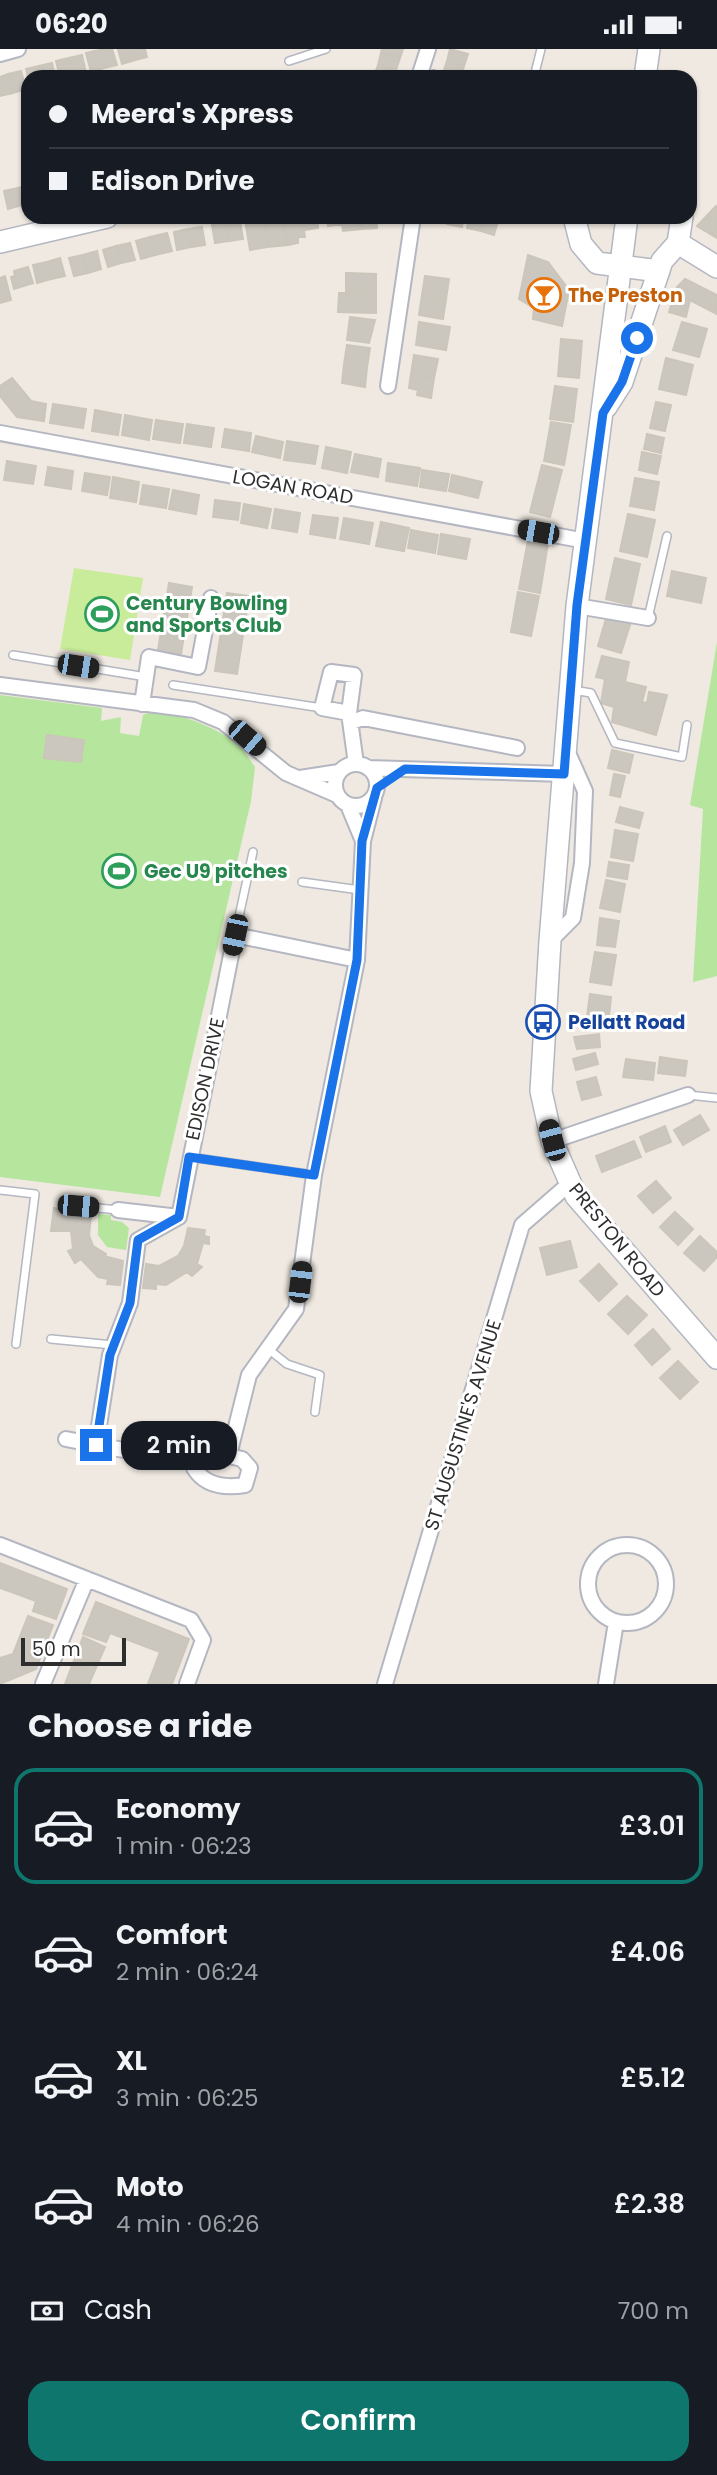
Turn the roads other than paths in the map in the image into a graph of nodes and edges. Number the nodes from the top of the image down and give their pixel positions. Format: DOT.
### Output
graph roads {
  1 [pos="18,49"];
  2 [pos="326,49"];
  3 [pos="428,49"];
  4 [pos="541,49"];
  5 [pos="649,49"];
  6 [pos="0,54"];
  7 [pos="289,61"];
  8 [pos="426,70"];
  9 [pos="536,70"];
  10 [pos="646,70"];
  11 [pos="77,224"];
  12 [pos="412,224"];
  13 [pos="575,224"];
  14 [pos="626,224"];
  15 [pos="681,224"];
  16 [pos="0,242"];
  17 [pos="678,243"];
  18 [pos="622,267"];
  19 [pos="717,267"];
  20 [pos="659,271"];
  21 [pos="388,386"];
  22 [pos="603,413"];
  23 [pos="0,433"];
  24 [pos="667,536"];
  25 [pos="586,541"];
  26 [pos="211,598"];
  27 [pos="577,605"];
  28 [pos="648,618"];
  29 [pos="13,655"];
  30 [pos="146,677"];
  31 [pos="0,685"];
  32 [pos="173,685"];
  33 [pos="570,689"];
  34 [pos="142,704"];
  35 [pos="322,708"];
  36 [pos="350,717"];
  37 [pos="687,725"];
  38 [pos="517,748"];
  39 [pos="566,748"];
  40 [pos="362,766"];
  41 [pos="405,769"];
  42 [pos="339,772"];
  43 [pos="564,774"];
  44 [pos="298,778"];
  45 [pos="375,793"];
  46 [pos="343,800"];
  47 [pos="362,841"];
  48 [pos="253,852"];
  49 [pos="302,882"];
  50 [pos="360,890"];
  51 [pos="235,935"];
  52 [pos="550,941"];
  53 [pos="357,960"];
  54 [pos="688,1095"];
  55 [pos="717,1098"];
  56 [pos="552,1140"];
  57 [pos="189,1157"];
  58 [pos="314,1175"];
  59 [pos="569,1184"];
  60 [pos="0,1190"];
  61 [pos="78,1206"];
  62 [pos="118,1210"];
  63 [pos="179,1217"];
  64 [pos="51,1339"];
  65 [pos="16,1344"];
  66 [pos="114,1345"];
  67 [pos="266,1347"];
  68 [pos="717,1358"];
  69 [pos="314,1412"];
  70 [pos="66,1439"];
  71 [pos="96,1445"];
  72 [pos="124,1450"];
  73 [pos="229,1455"];
  74 [pos="0,1545"];
  75 [pos="87,1579"];
  76 [pos="616,1622"];
  77 [pos="43,1684"];
  78 [pos="187,1684"];
  79 [pos="385,1684"];
  80 [pos="606,1684"];
  1 -- 6 [label="street"];
  2 -- 7 [label="lane"];
  3 -- 8 [label="street"];
  4 -- 9 [label="lane"];
  5 -- 10 [label="street"];
  11 -- 16 [label="street"];
  12 -- 21 [label="street"];
  13 -- 18 [label="street"];
  14 -- 18 [label="street, PRESTON ROAD"];
  15 -- 17 [label="street"];
  17 -- 19 [label="street"];
  17 -- 20 [label="street, PRESTON ROAD"];
  18 -- 20 [label="street"];
  18 -- 22 [label="street, PRESTON ROAD"];
  20 -- 22 [label="street, PRESTON ROAD"];
  22 -- 25 [label="street, PRESTON ROAD"];
  23 -- 25 [label="street, LOGAN ROAD"];
  24 -- 28 [label="lane"];
  25 -- 27 [label="street, PRESTON ROAD"];
  26 -- 30 [label="street"];
  27 -- 28 [label="street"];
  27 -- 33 [label="street, PRESTON ROAD"];
  29 -- 30 [label="lane"];
  30 -- 34 [label="street"];
  31 -- 34 [label="street"];
  32 -- 35 [label="lane"];
  33 -- 37 [label="lane"];
  33 -- 39 [label="street, PRESTON ROAD"];
  34 -- 44 [label="street"];
  35 -- 36 [label="street"];
  35 -- 36 [label="street"];
  36 -- 38 [label="street"];
  36 -- 40 [label="street"];
  39 -- 43 [label="street, PRESTON ROAD"];
  39 -- 52 [label="street, PRESTON ROAD"];
  40 -- 41 [label="street"];
  40 -- 42 [label="street"];
  40 -- 45 [label="street"];
  41 -- 43 [label="street"];
  41 -- 45 [label="street"];
  42 -- 44 [label="street"];
  42 -- 46 [label="street"];
  43 -- 52 [label="street, PRESTON ROAD"];
  44 -- 46 [label="street"];
  45 -- 46 [label="street"];
  45 -- 47 [label="street"];
  46 -- 47 [label="street"];
  47 -- 50 [label="street"];
  48 -- 51 [label="lane"];
  49 -- 50 [label="lane"];
  50 -- 53 [label="street"];
  51 -- 53 [label="street"];
  51 -- 57 [label="street, EDISON DRIVE"];
  52 -- 56 [label="street, PRESTON ROAD"];
  53 -- 58 [label="street"];
  54 -- 55 [label="lane"];
  54 -- 56 [label="street"];
  56 -- 59 [label="street, PRESTON ROAD"];
  57 -- 58 [label="lane"];
  57 -- 63 [label="street, EDISON DRIVE"];
  58 -- 67 [label="street"];
  59 -- 68 [label="street, PRESTON ROAD"];
  59 -- 79 [label="street, ST AUGUSTINE'S AVENUE"];
  60 -- 65 [label="lane"];
  61 -- 62 [label="lane"];
  62 -- 63 [label="street"];
  63 -- 66 [label="street"];
  64 -- 66 [label="lane"];
  66 -- 71 [label="street"];
  67 -- 69 [label="lane"];
  67 -- 73 [label="street"];
  70 -- 71 [label="street"];
  71 -- 72 [label="street"];
  74 -- 75 [label="street"];
  75 -- 77 [label="street"];
  75 -- 78 [label="street"];
  76 -- 76 [label="street"];
  76 -- 80 [label="street"];
}
